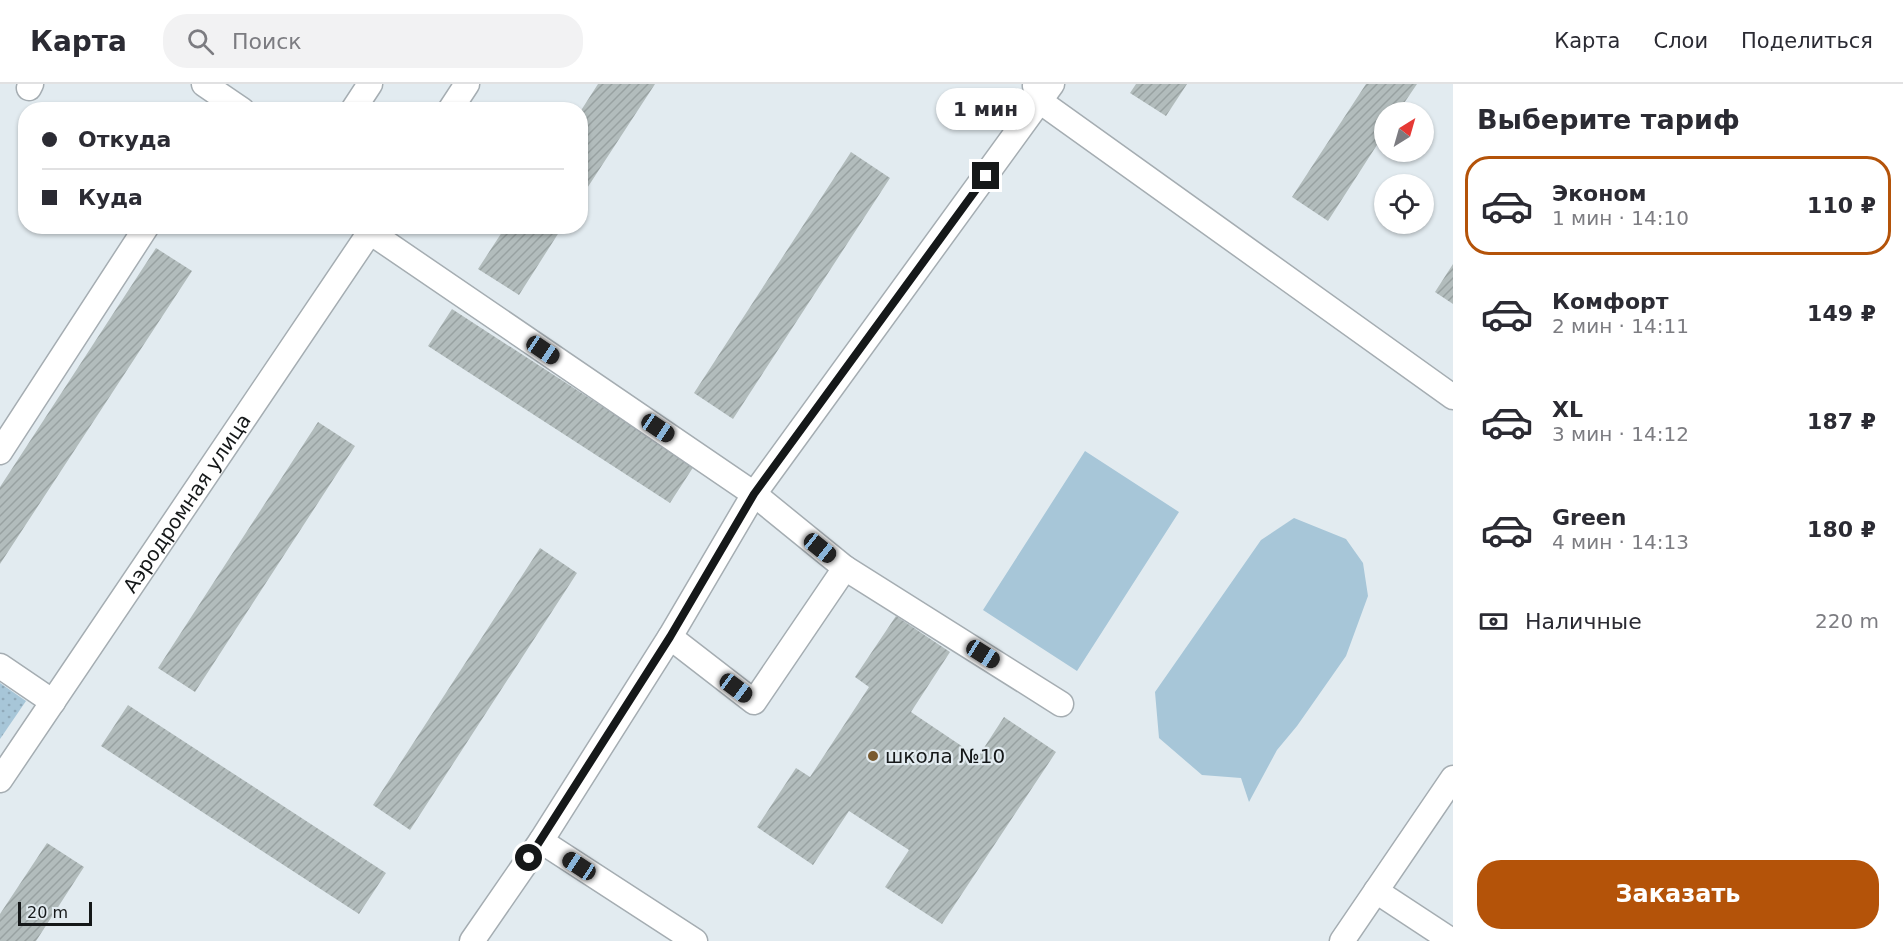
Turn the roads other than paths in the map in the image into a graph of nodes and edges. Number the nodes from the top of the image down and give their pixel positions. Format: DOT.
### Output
graph roads {
  1 [pos="204,84"];
  2 [pos="370,84"];
  3 [pos="467,84"];
  4 [pos="1042,90"];
  5 [pos="230,102"];
  6 [pos="358,102"];
  7 [pos="455,102"];
  8 [pos="142,234"];
  9 [pos="369,234"];
  10 [pos="379,234"];
  11 [pos="1453,397"];
  12 [pos="0,452"];
  13 [pos="754,494"];
  14 [pos="845,568"];
  15 [pos="670,637"];
  16 [pos="0,666"];
  17 [pos="53,702"];
  18 [pos="1061,704"];
  19 [pos="1453,778"];
  20 [pos="0,780"];
  21 [pos="541,841"];
  22 [pos="1376,891"];
  23 [pos="472,941"];
  24 [pos="695,941"];
  25 [pos="1342,941"];
  26 [pos="1452,941"];
  1 -- 5 [label="street"];
  2 -- 6 [label="street"];
  3 -- 7 [label="street"];
  4 -- 11 [label="street"];
  4 -- 13 [label="street"];
  8 -- 12 [label="street"];
  9 -- 17 [label="street, Аэродромная улица"];
  10 -- 13 [label="street"];
  13 -- 14 [label="street"];
  13 -- 15 [label="street"];
  14 -- 15 [label="street"];
  14 -- 18 [label="street"];
  15 -- 21 [label="street"];
  16 -- 17 [label="street"];
  17 -- 20 [label="street, Аэродромная улица"];
  19 -- 22 [label="street"];
  21 -- 23 [label="street"];
  21 -- 24 [label="street"];
  22 -- 25 [label="street"];
  22 -- 26 [label="street"];
}
